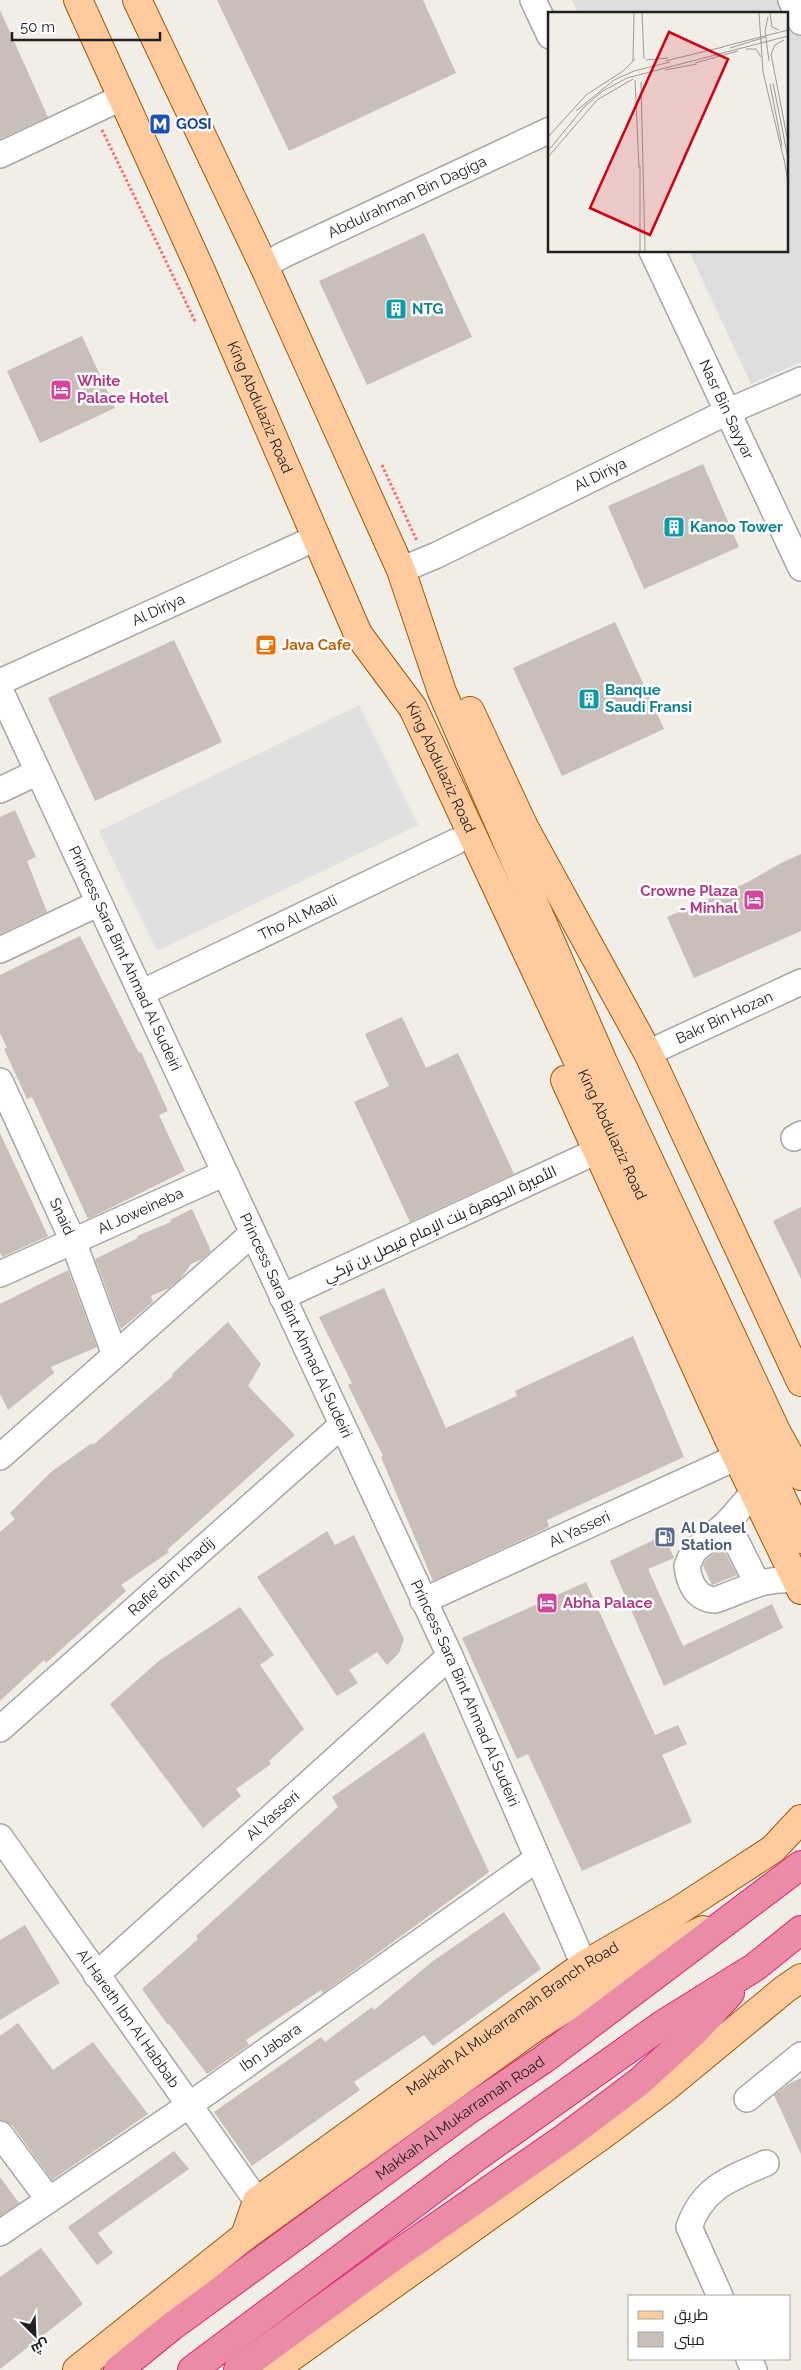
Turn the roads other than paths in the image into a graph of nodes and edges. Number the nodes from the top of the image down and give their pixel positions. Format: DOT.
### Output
graph roads {
  1 [pos="78,0"];
  2 [pos="137,0"];
  3 [pos="533,0"];
  4 [pos="791,0"];
  5 [pos="801,22"];
  6 [pos="548,32"];
  7 [pos="123,97"];
  8 [pos="548,131"];
  9 [pos="0,155"];
  10 [pos="652,252"];
  11 [pos="264,266"];
  12 [pos="801,380"];
  13 [pos="729,411"];
  14 [pos="316,538"];
  15 [pos="800,563"];
  16 [pos="400,570"];
  17 [pos="413,604"];
  18 [pos="358,634"];
  19 [pos="0,682"];
  20 [pos="0,690"];
  21 [pos="38,772"];
  22 [pos="0,790"];
  23 [pos="456,842"];
  24 [pos="99,903"];
  25 [pos="0,950"];
  26 [pos="801,982"];
  27 [pos="141,993"];
  28 [pos="648,1053"];
  29 [pos="0,1081"];
  30 [pos="597,1150"];
  31 [pos="225,1174"];
  32 [pos="253,1233"];
  33 [pos="73,1241"];
  34 [pos="0,1274"];
  35 [pos="282,1297"];
  36 [pos="115,1355"];
  37 [pos="801,1382"];
  38 [pos="342,1425"];
  39 [pos="3,1447"];
  40 [pos="738,1457"];
  41 [pos="801,1476"];
  42 [pos="754,1492"];
  43 [pos="727,1523"];
  44 [pos="801,1538"];
  45 [pos="757,1583"];
  46 [pos="798,1585"];
  47 [pos="423,1601"];
  48 [pos="450,1656"];
  49 [pos="0,1729"];
  50 [pos="801,1819"];
  51 [pos="0,1837"];
  52 [pos="537,1859"];
  53 [pos="8,1865"];
  54 [pos="801,1865"];
  55 [pos="742,1910"];
  56 [pos="801,1930"];
  57 [pos="584,1965"];
  58 [pos="755,1967"];
  59 [pos="96,1975"];
  60 [pos="801,1978"];
  61 [pos="801,2055"];
  62 [pos="747,2099"];
  63 [pos="188,2106"];
  64 [pos="0,2134"];
  65 [pos="766,2163"];
  66 [pos="49,2200"];
  67 [pos="257,2201"];
  68 [pos="0,2233"];
  69 [pos="245,2236"];
  70 [pos="720,2295"];
  71 [pos="77,2370"];
  72 [pos="118,2370"];
  73 [pos="192,2370"];
  74 [pos="238,2370"];
  75 [pos="273,2370"];
  1 -- 7 [label="main road, King Abdulaziz Road"];
  2 -- 11 [label="main road, King Abdulaziz Road"];
  3 -- 6 [label="street"];
  4 -- 5 [label="street"];
  7 -- 9 [label="street"];
  7 -- 14 [label="main road, King Abdulaziz Road"];
  8 -- 11 [label="street, Abdulrahman Bin Dagiga"];
  10 -- 13 [label="street, Nasr Bin Sayyar"];
  11 -- 16 [label="main road, King Abdulaziz Road"];
  12 -- 13 [label="street, Al Diriya"];
  13 -- 15 [label="street, Nasr Bin Sayyar"];
  13 -- 16 [label="street, Al Diriya"];
  14 -- 18 [label="main road, King Abdulaziz Road"];
  14 -- 19 [label="street, Al Diriya"];
  16 -- 17 [label="main road, King Abdulaziz Road"];
  17 -- 28 [label="main road"];
  17 -- 41 [label="main road, King Abdulaziz Road"];
  18 -- 23 [label="main road"];
  18 -- 44 [label="main road, King Abdulaziz Road"];
  20 -- 21 [label="street, Princess Sara Bint Ahmad Al Sudeiri"];
  21 -- 22 [label="street"];
  21 -- 24 [label="street, Princess Sara Bint Ahmad Al Sudeiri"];
  23 -- 27 [label="street, Tho Al Maali"];
  23 -- 30 [label="main road"];
  24 -- 25 [label="street"];
  24 -- 27 [label="street, Princess Sara Bint Ahmad Al Sudeiri"];
  26 -- 28 [label="street, Bakr Bin Hozan"];
  27 -- 31 [label="street, Princess Sara Bint Ahmad Al Sudeiri"];
  28 -- 37 [label="main road"];
  29 -- 33 [label="street, Snaid"];
  30 -- 35 [label="street, الأميرة الجوهرة بنت الإمام فيصل بن تركي"];
  30 -- 40 [label="main road"];
  31 -- 32 [label="street, Princess Sara Bint Ahmad Al Sudeiri"];
  31 -- 33 [label="street, Al Joweineba"];
  32 -- 35 [label="street, Princess Sara Bint Ahmad Al Sudeiri"];
  32 -- 36 [label="street"];
  33 -- 34 [label="street, Al Joweineba"];
  33 -- 36 [label="street, Snaid"];
  35 -- 38 [label="street, Princess Sara Bint Ahmad Al Sudeiri"];
  36 -- 39 [label="street"];
  38 -- 47 [label="street, Princess Sara Bint Ahmad Al Sudeiri"];
  38 -- 49 [label="street, Rafie' Bin Khadij"];
  40 -- 42 [label="main road"];
  40 -- 47 [label="street, Al Yasseri"];
  42 -- 43 [label="street"];
  42 -- 46 [label="main road"];
  43 -- 45 [label="street"];
  43 -- 45 [label="street"];
  45 -- 46 [label="street"];
  47 -- 48 [label="street, Princess Sara Bint Ahmad Al Sudeiri"];
  48 -- 52 [label="street, Princess Sara Bint Ahmad Al Sudeiri"];
  48 -- 59 [label="street, Al Yasseri"];
  50 -- 57 [label="main road, Makkah Al Mukarramah Branch Road"];
  51 -- 53 [label="street, Al Hareth Ibn Al Habbab"];
  52 -- 57 [label="street, Princess Sara Bint Ahmad Al Sudeiri"];
  52 -- 63 [label="street, Ibn Jabara"];
  53 -- 59 [label="street, Al Hareth Ibn Al Habbab"];
  54 -- 55 [label="highway, Makkah Al Mukarramah Road"];
  55 -- 69 [label="main road"];
  55 -- 72 [label="highway, Makkah Al Mukarramah Road"];
  56 -- 58 [label="highway"];
  57 -- 67 [label="main road, Makkah Al Mukarramah Branch Road"];
  58 -- 73 [label="highway"];
  58 -- 74 [label="highway"];
  59 -- 63 [label="street, Al Hareth Ibn Al Habbab"];
  60 -- 75 [label="main road"];
  61 -- 62 [label="street"];
  63 -- 66 [label="street, Ibn Jabara"];
  63 -- 67 [label="street, Al Hareth Ibn Al Habbab"];
  64 -- 66 [label="street"];
  65 -- 70 [label="street"];
  66 -- 68 [label="street, Ibn Jabara"];
  67 -- 69 [label="main road"];
  69 -- 71 [label="main road"];
}
